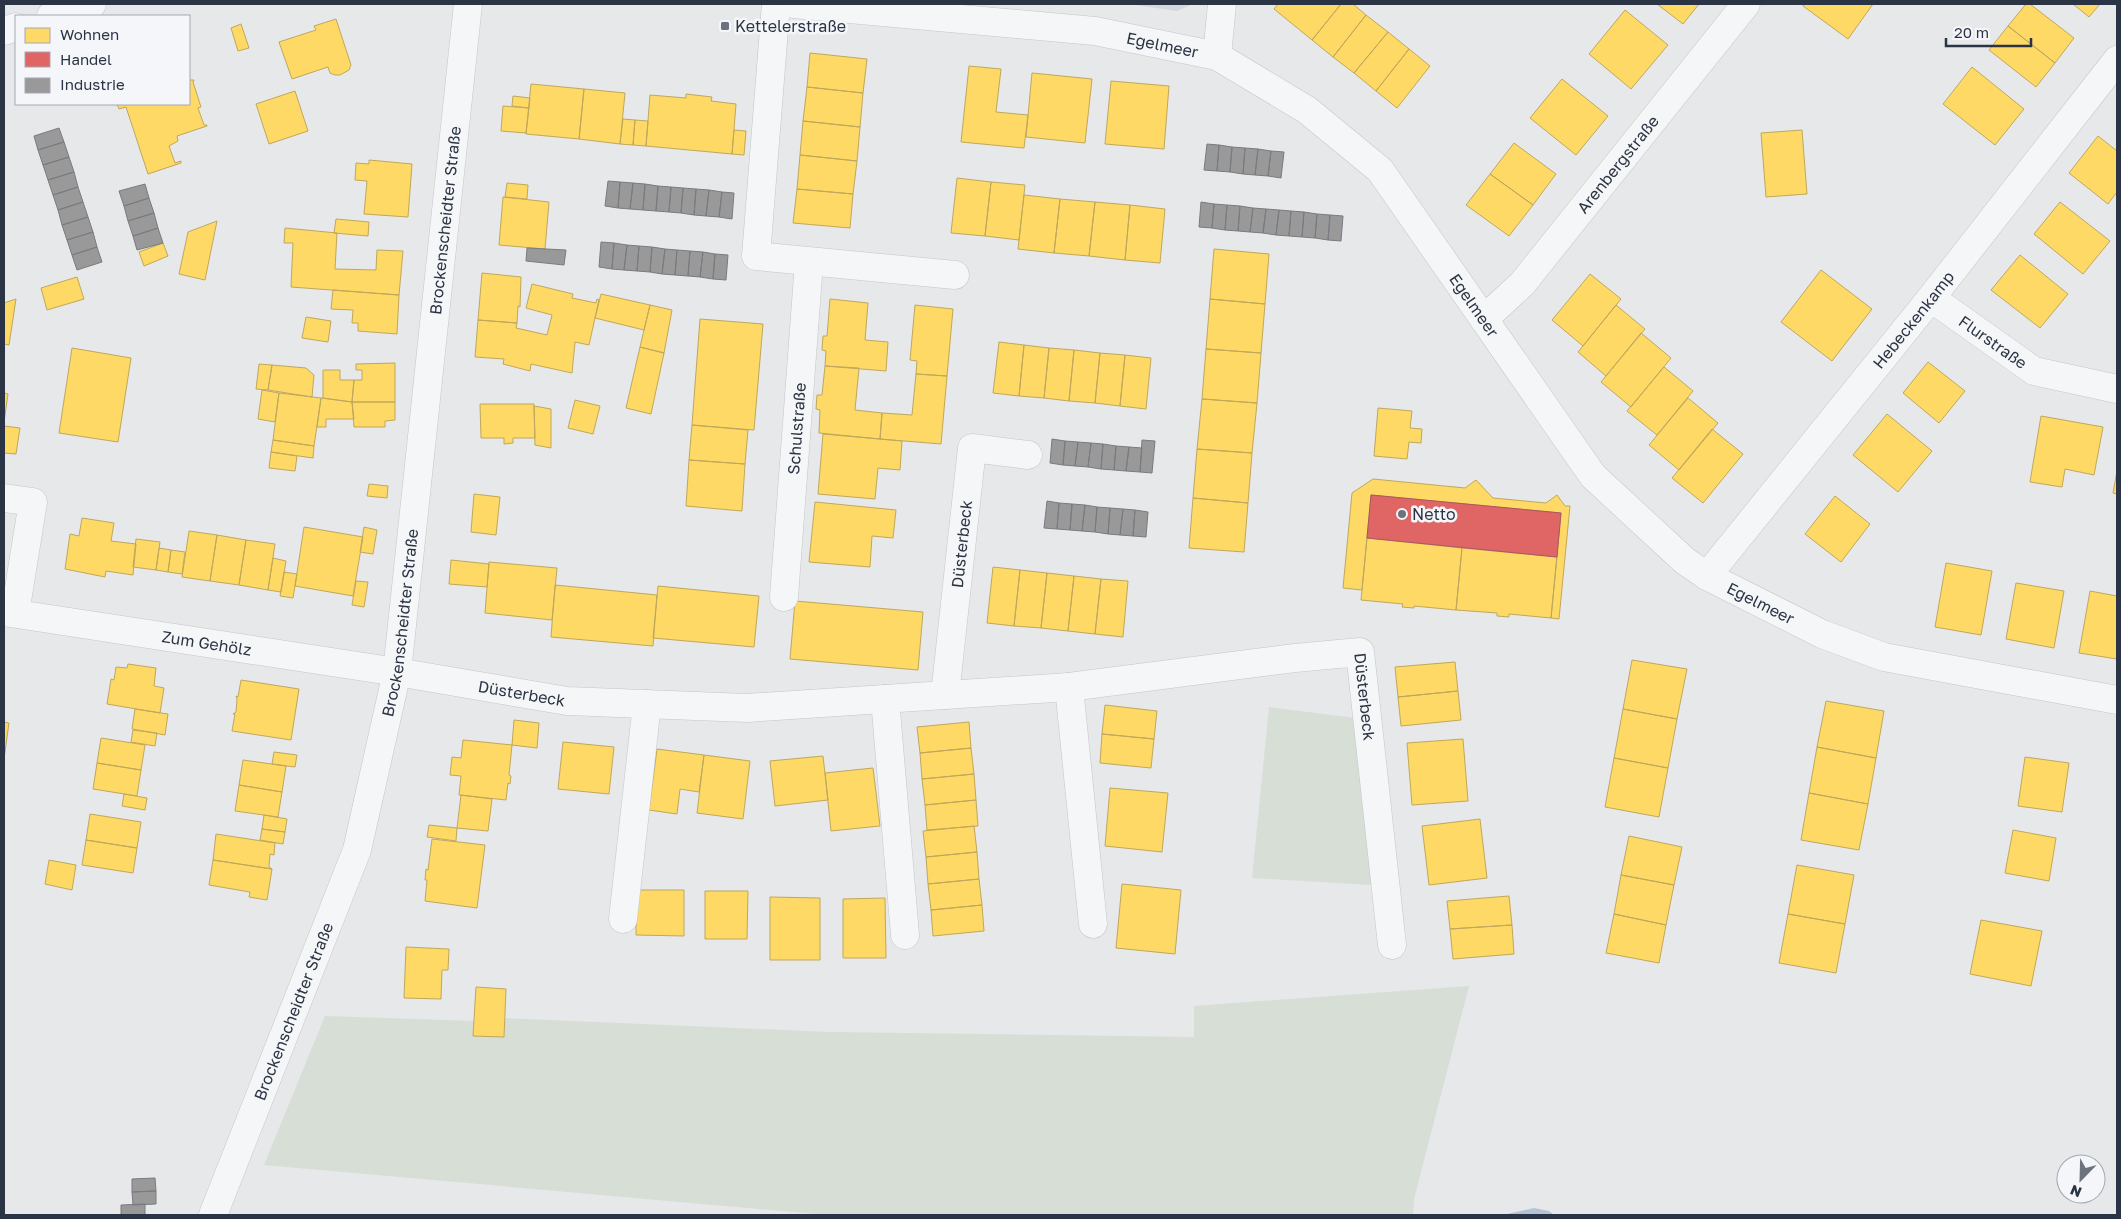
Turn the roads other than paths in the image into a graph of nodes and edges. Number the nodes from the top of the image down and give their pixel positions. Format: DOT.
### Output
graph roads {
  1 [pos="92,4"];
  2 [pos="468,4"];
  3 [pos="776,4"];
  4 [pos="794,4"];
  5 [pos="1222,4"];
  6 [pos="1746,4"];
  7 [pos="54,15"];
  8 [pos="1217,56"];
  9 [pos="2117,60"];
  10 [pos="809,262"];
  11 [pos="955,275"];
  12 [pos="1931,298"];
  13 [pos="1484,319"];
  14 [pos="2117,389"];
  15 [pos="1028,454"];
  16 [pos="4,498"];
  17 [pos="1707,576"];
  18 [pos="784,597"];
  19 [pos="10,612"];
  20 [pos="397,672"];
  21 [pos="1069,687"];
  22 [pos="944,695"];
  23 [pos="885,699"];
  24 [pos="2117,700"];
  25 [pos="647,704"];
  26 [pos="623,919"];
  27 [pos="1093,924"];
  28 [pos="905,935"];
  29 [pos="1392,945"];
  30 [pos="214,1215"];
  1 -- 7 [label="street"];
  2 -- 20 [label="street, Brockenscheidter Straße"];
  3 -- 10 [label="street"];
  4 -- 8 [label="street, Egelmeer"];
  5 -- 8 [label="street"];
  6 -- 13 [label="street, Arenbergstraße"];
  8 -- 13 [label="street, Egelmeer"];
  9 -- 12 [label="street, Hebeckenkamp"];
  10 -- 11 [label="street"];
  10 -- 18 [label="street, Schulstraße"];
  12 -- 14 [label="street, Flurstraße"];
  12 -- 17 [label="street, Hebeckenkamp"];
  13 -- 17 [label="street, Egelmeer"];
  15 -- 22 [label="street, Düsterbeck"];
  16 -- 19 [label="street, Zum Gehölz"];
  17 -- 24 [label="street, Egelmeer"];
  19 -- 20 [label="street, Zum Gehölz"];
  20 -- 25 [label="street, Düsterbeck"];
  20 -- 30 [label="street, Brockenscheidter Straße"];
  21 -- 22 [label="street, Düsterbeck"];
  21 -- 27 [label="street"];
  21 -- 29 [label="street, Düsterbeck"];
  22 -- 23 [label="street, Düsterbeck"];
  23 -- 25 [label="street, Düsterbeck"];
  23 -- 28 [label="street"];
  25 -- 26 [label="street"];
}
